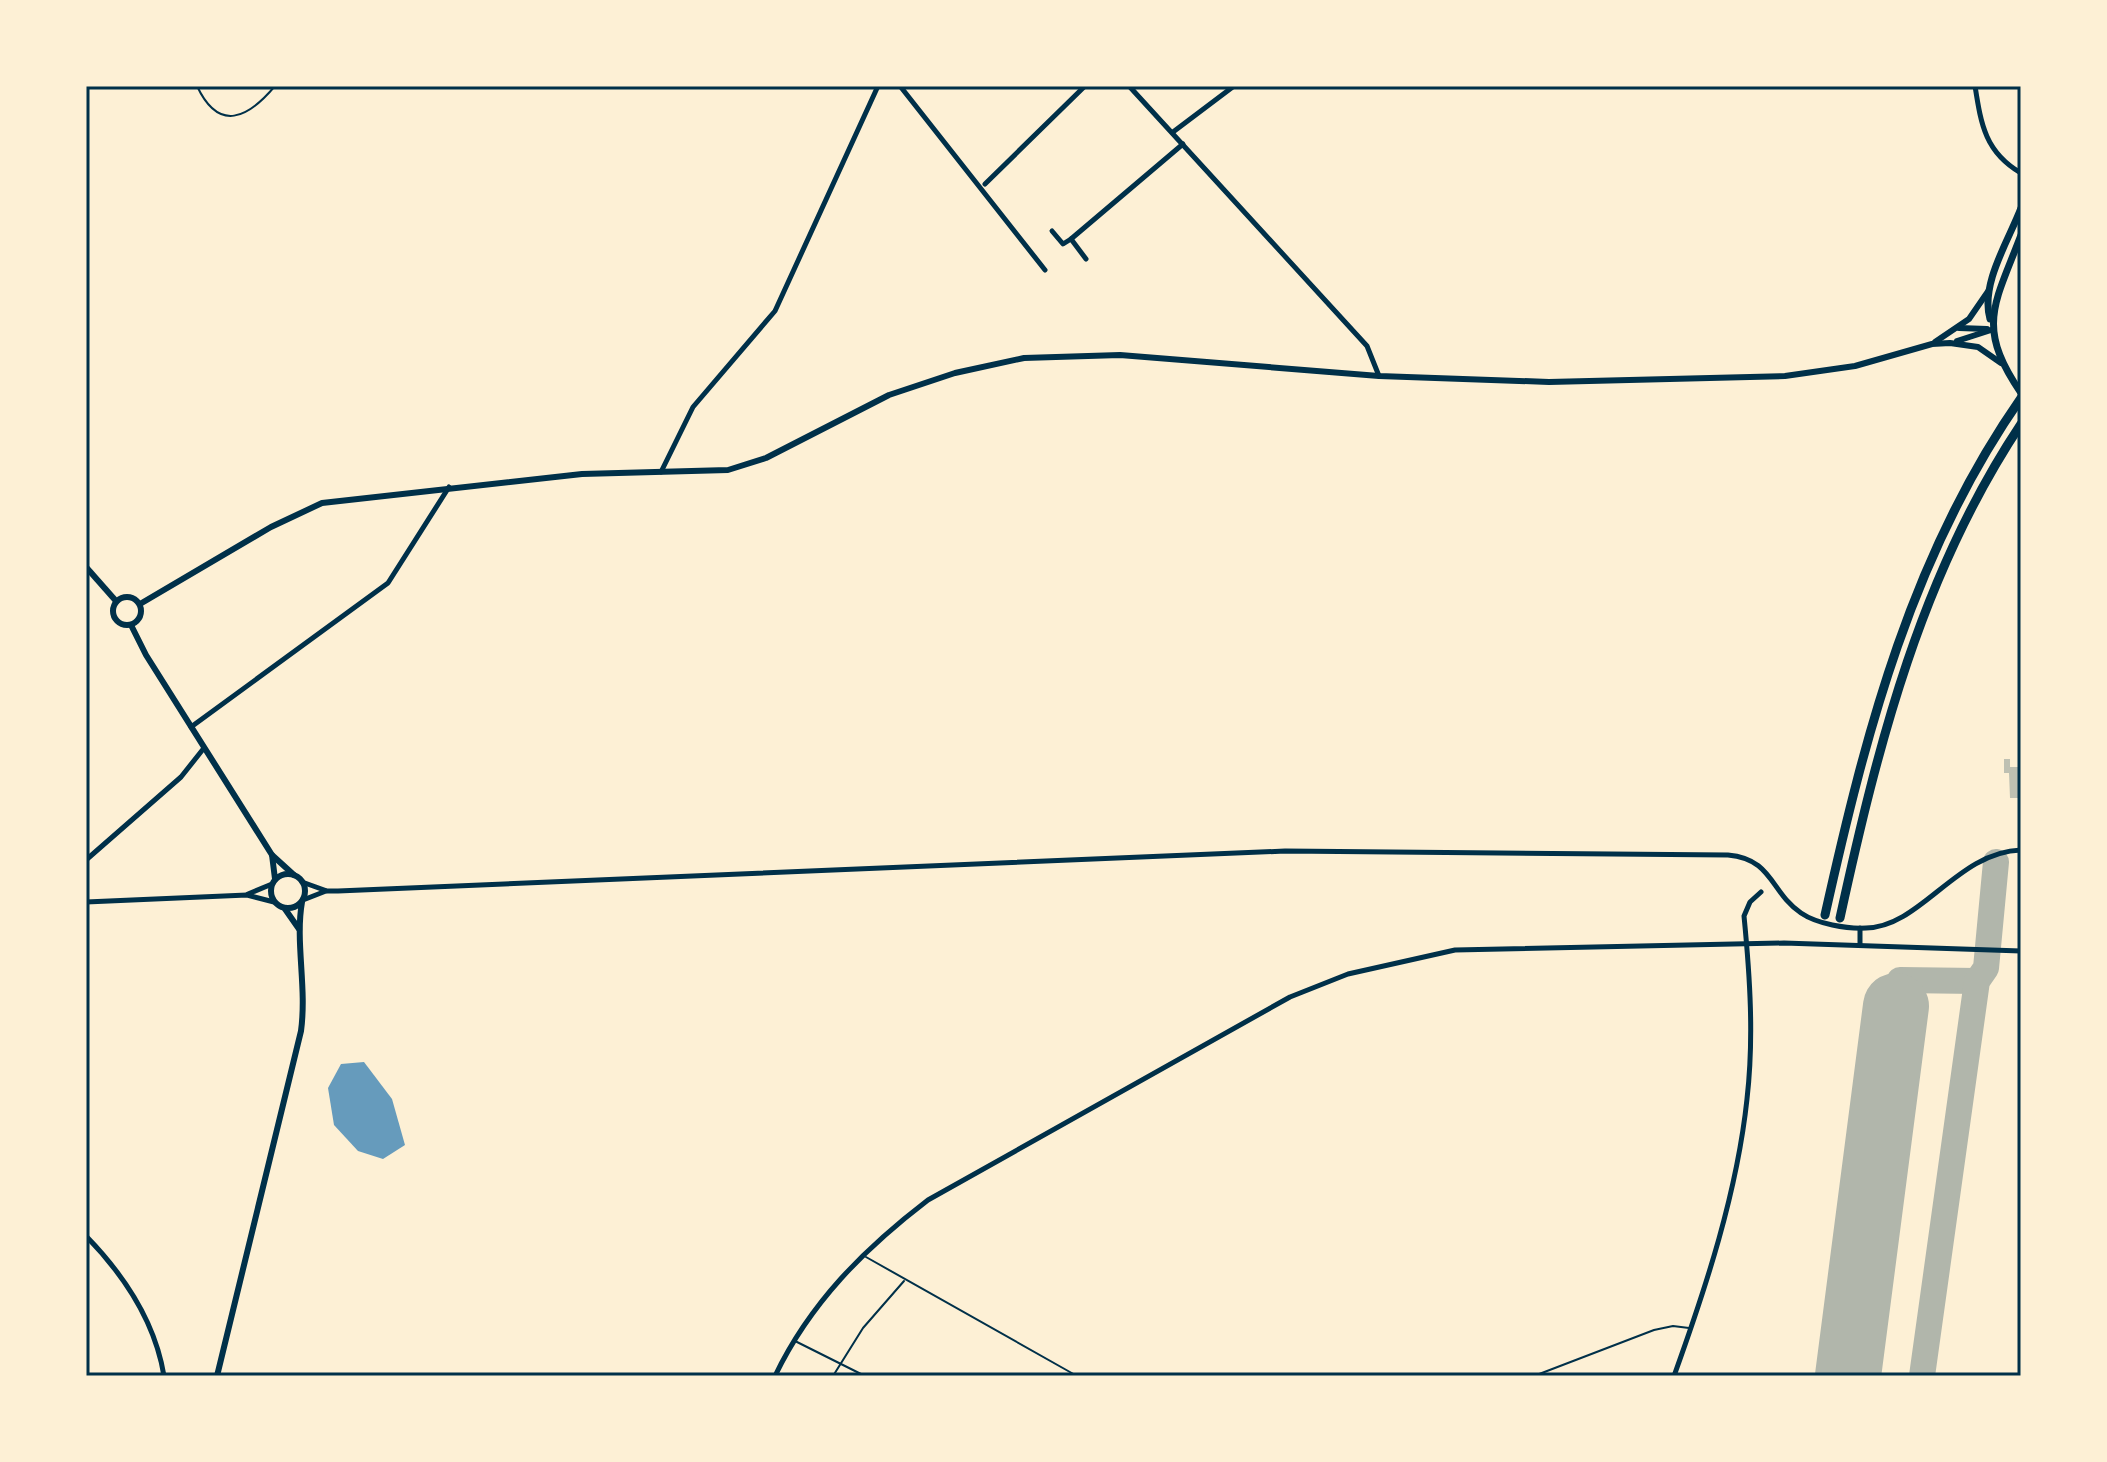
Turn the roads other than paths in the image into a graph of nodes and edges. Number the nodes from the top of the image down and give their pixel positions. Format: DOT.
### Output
graph roads {
  1 [pos="878,86"];
  2 [pos="900,86"];
  3 [pos="1085,86"];
  4 [pos="1129,86"];
  5 [pos="1234,86"];
  6 [pos="1975,86"];
  7 [pos="1173,132"];
  8 [pos="1183,144"];
  9 [pos="2021,173"];
  10 [pos="985,184"];
  11 [pos="2021,208"];
  12 [pos="1052,231"];
  13 [pos="2021,235"];
  14 [pos="1071,239"];
  15 [pos="1086,259"];
  16 [pos="1045,270"];
  17 [pos="1990,287"];
  18 [pos="1991,326"];
  19 [pos="1959,328"];
  20 [pos="1950,343"];
  21 [pos="1932,344"];
  22 [pos="2001,363"];
  23 [pos="1379,376"];
  24 [pos="2021,395"];
  25 [pos="2021,424"];
  26 [pos="660,473"];
  27 [pos="449,486"];
  28 [pos="86,567"];
  29 [pos="116,601"];
  30 [pos="140,604"];
  31 [pos="131,625"];
  32 [pos="191,727"];
  33 [pos="205,747"];
  34 [pos="2021,850"];
  35 [pos="272,855"];
  36 [pos="86,860"];
  37 [pos="294,875"];
  38 [pos="274,882"];
  39 [pos="302,882"];
  40 [pos="327,891"];
  41 [pos="1761,892"];
  42 [pos="247,895"];
  43 [pos="302,901"];
  44 [pos="86,902"];
  45 [pos="274,902"];
  46 [pos="285,909"];
  47 [pos="1825,915"];
  48 [pos="1840,918"];
  49 [pos="1860,928"];
  50 [pos="299,929"];
  51 [pos="1747,944"];
  52 [pos="1860,944"];
  53 [pos="2021,951"];
  54 [pos="86,1236"];
  55 [pos="862,1254"];
  56 [pos="904,1281"];
  57 [pos="1690,1328"];
  58 [pos="794,1341"];
  59 [pos="839,1364"];
  60 [pos="164,1376"];
  61 [pos="217,1376"];
  62 [pos="775,1376"];
  63 [pos="833,1376"];
  64 [pos="865,1376"];
  65 [pos="1077,1376"];
  66 [pos="1534,1376"];
  67 [pos="1674,1376"];
  1 -- 26 [label="street"];
  2 -- 16 [label="street"];
  3 -- 10 [label="street"];
  4 -- 7 [label="street"];
  5 -- 7 [label="street"];
  6 -- 9 [label="street"];
  7 -- 8 [label="street"];
  8 -- 14 [label="street"];
  8 -- 23 [label="street"];
  11 -- 17 [label="main road"];
  12 -- 14 [label="street"];
  13 -- 18 [label="main road"];
  14 -- 15 [label="street"];
  17 -- 18 [label="main road"];
  17 -- 19 [label="street"];
  18 -- 19 [label="street"];
  18 -- 20 [label="street"];
  18 -- 22 [label="main road"];
  19 -- 21 [label="street"];
  20 -- 21 [label="street"];
  20 -- 22 [label="street"];
  21 -- 23 [label="street"];
  22 -- 24 [label="main road"];
  23 -- 26 [label="street"];
  24 -- 47 [label="highway"];
  25 -- 48 [label="highway"];
  26 -- 27 [label="street"];
  27 -- 30 [label="street"];
  27 -- 32 [label="street"];
  28 -- 29 [label="street"];
  29 -- 30 [label="street"];
  29 -- 31 [label="street"];
  30 -- 31 [label="street"];
  31 -- 32 [label="street"];
  32 -- 33 [label="street"];
  33 -- 35 [label="street"];
  33 -- 36 [label="street"];
  34 -- 49 [label="street"];
  35 -- 37 [label="street"];
  35 -- 38 [label="street"];
  37 -- 38 [label="street"];
  37 -- 39 [label="street"];
  38 -- 42 [label="street"];
  38 -- 45 [label="street"];
  39 -- 40 [label="street"];
  39 -- 43 [label="street"];
  40 -- 43 [label="street"];
  40 -- 49 [label="street"];
  41 -- 51 [label="street"];
  42 -- 44 [label="street"];
  42 -- 45 [label="street"];
  43 -- 46 [label="street"];
  43 -- 50 [label="street"];
  45 -- 46 [label="street"];
  46 -- 50 [label="street"];
  49 -- 52 [label="street"];
  50 -- 61 [label="street"];
  51 -- 52 [label="street"];
  51 -- 55 [label="street"];
  51 -- 57 [label="street"];
  52 -- 53 [label="street"];
  54 -- 60 [label="street"];
  55 -- 56 [label="lane"];
  55 -- 58 [label="street"];
  56 -- 59 [label="lane"];
  56 -- 65 [label="lane"];
  57 -- 66 [label="lane"];
  57 -- 67 [label="street"];
  58 -- 59 [label="lane"];
  58 -- 62 [label="street"];
  59 -- 63 [label="lane"];
  59 -- 64 [label="lane"];
}
